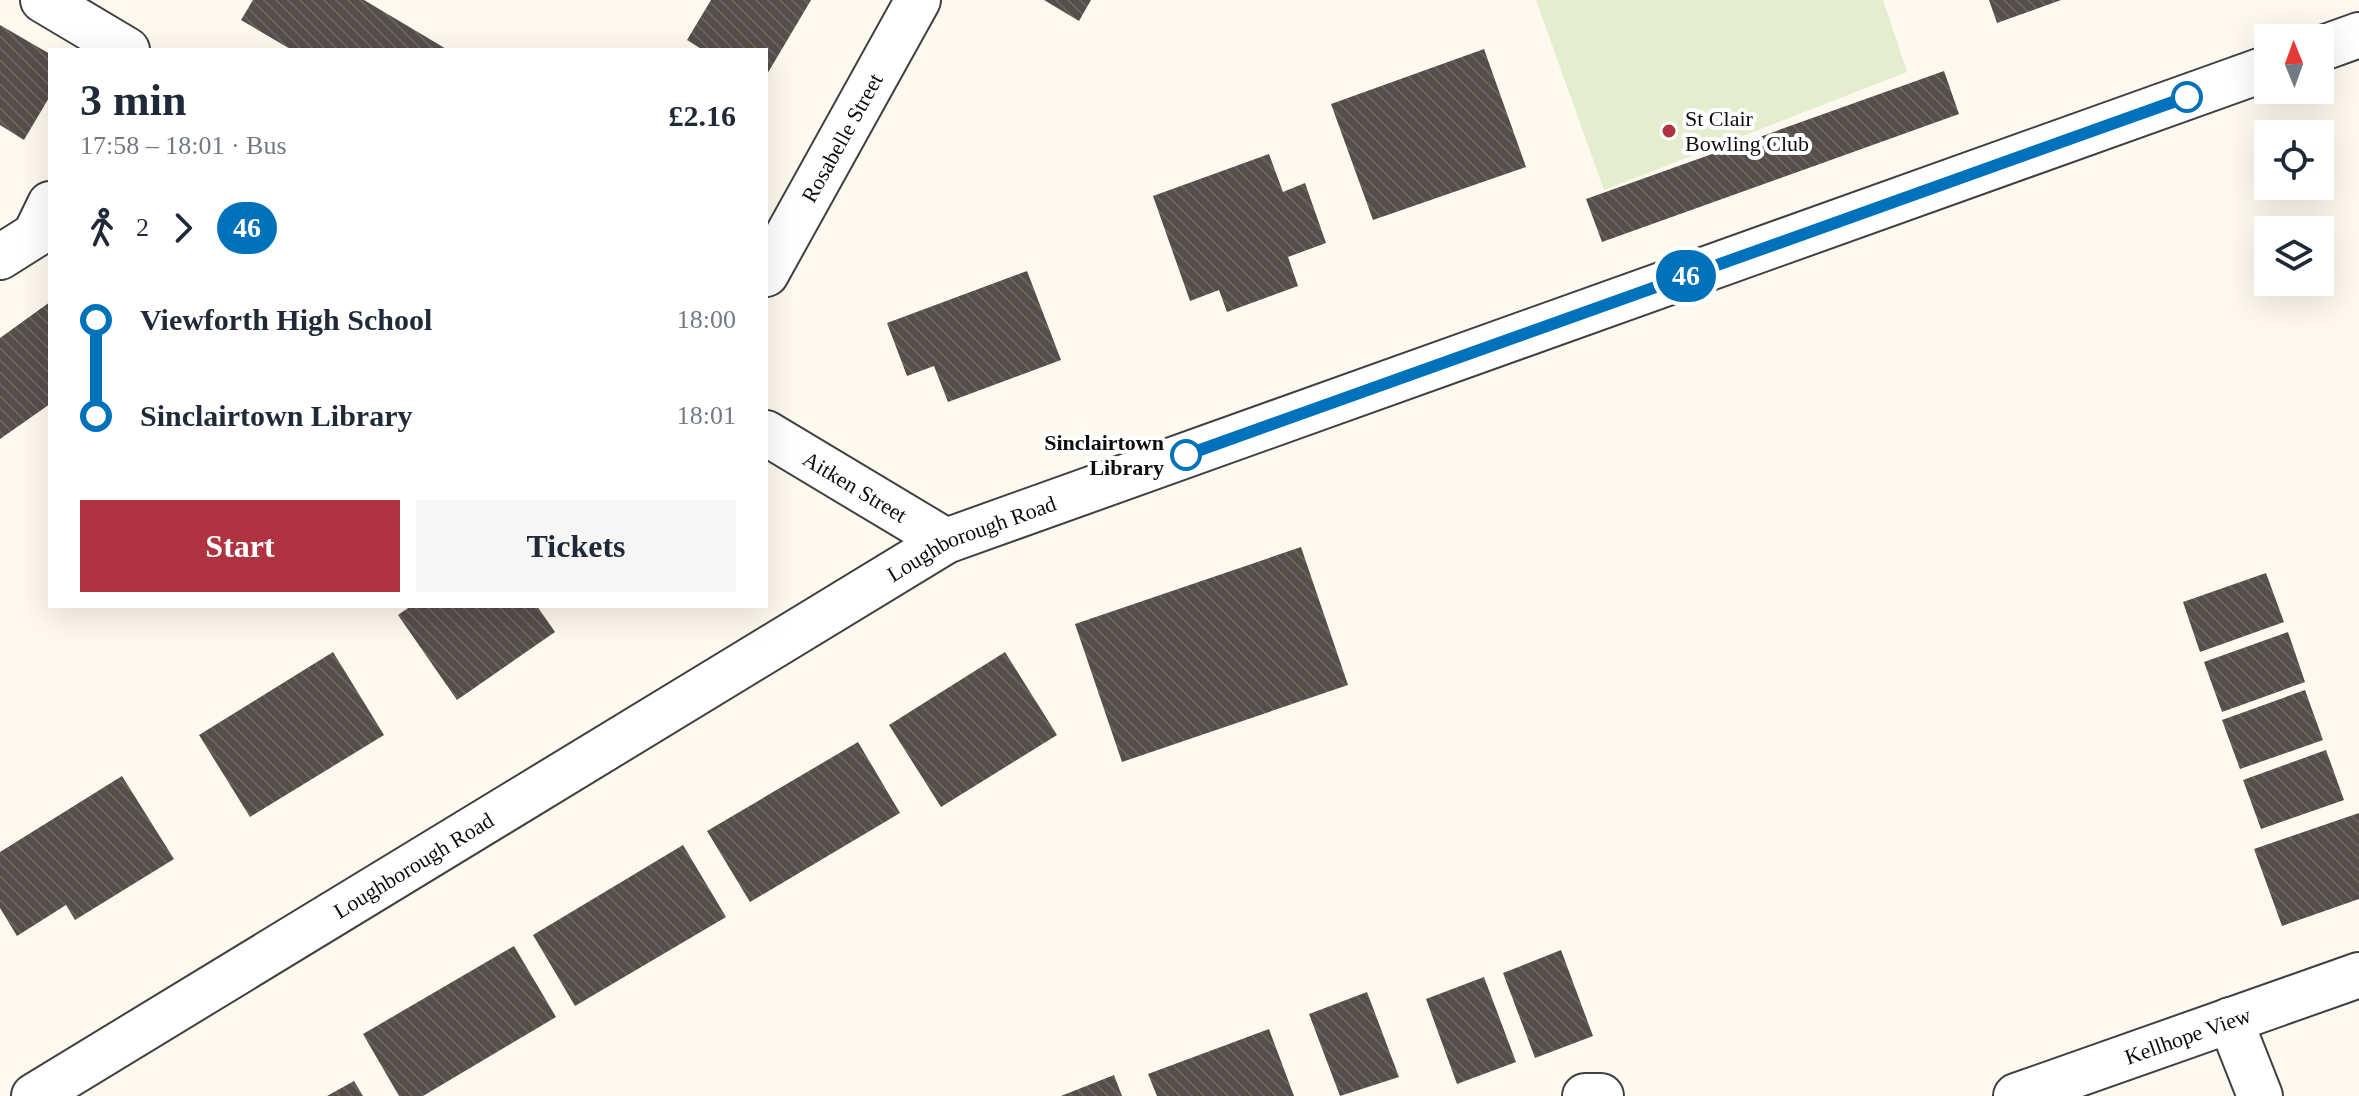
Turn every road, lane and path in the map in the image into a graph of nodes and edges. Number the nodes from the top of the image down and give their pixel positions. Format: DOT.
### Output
graph roads {
  1 [pos="43,0"];
  2 [pos="918,0"];
  3 [pos="2359,35"];
  4 [pos="2334,44"];
  5 [pos="124,48"];
  6 [pos="2254,73"];
  7 [pos="48,208"];
  8 [pos="0,257"];
  9 [pos="768,270"];
  10 [pos="768,434"];
  11 [pos="946,541"];
  12 [pos="2359,975"];
  13 [pos="2230,1020"];
  14 [pos="34,1096"];
  15 [pos="1585,1096"];
  16 [pos="1601,1096"];
  17 [pos="2016,1096"];
  18 [pos="2260,1096"];
  1 -- 5 [label="street"];
  2 -- 9 [label="street, Rosabelle Street"];
  3 -- 4 [label="street"];
  6 -- 11 [label="street, Loughborough Road"];
  7 -- 8 [label="street"];
  10 -- 11 [label="street, Aitken Street"];
  11 -- 14 [label="street, Loughborough Road"];
  12 -- 13 [label="street, Kellhope View"];
  13 -- 17 [label="street, Kellhope View"];
  13 -- 18 [label="street"];
  15 -- 16 [label="street"];
}
